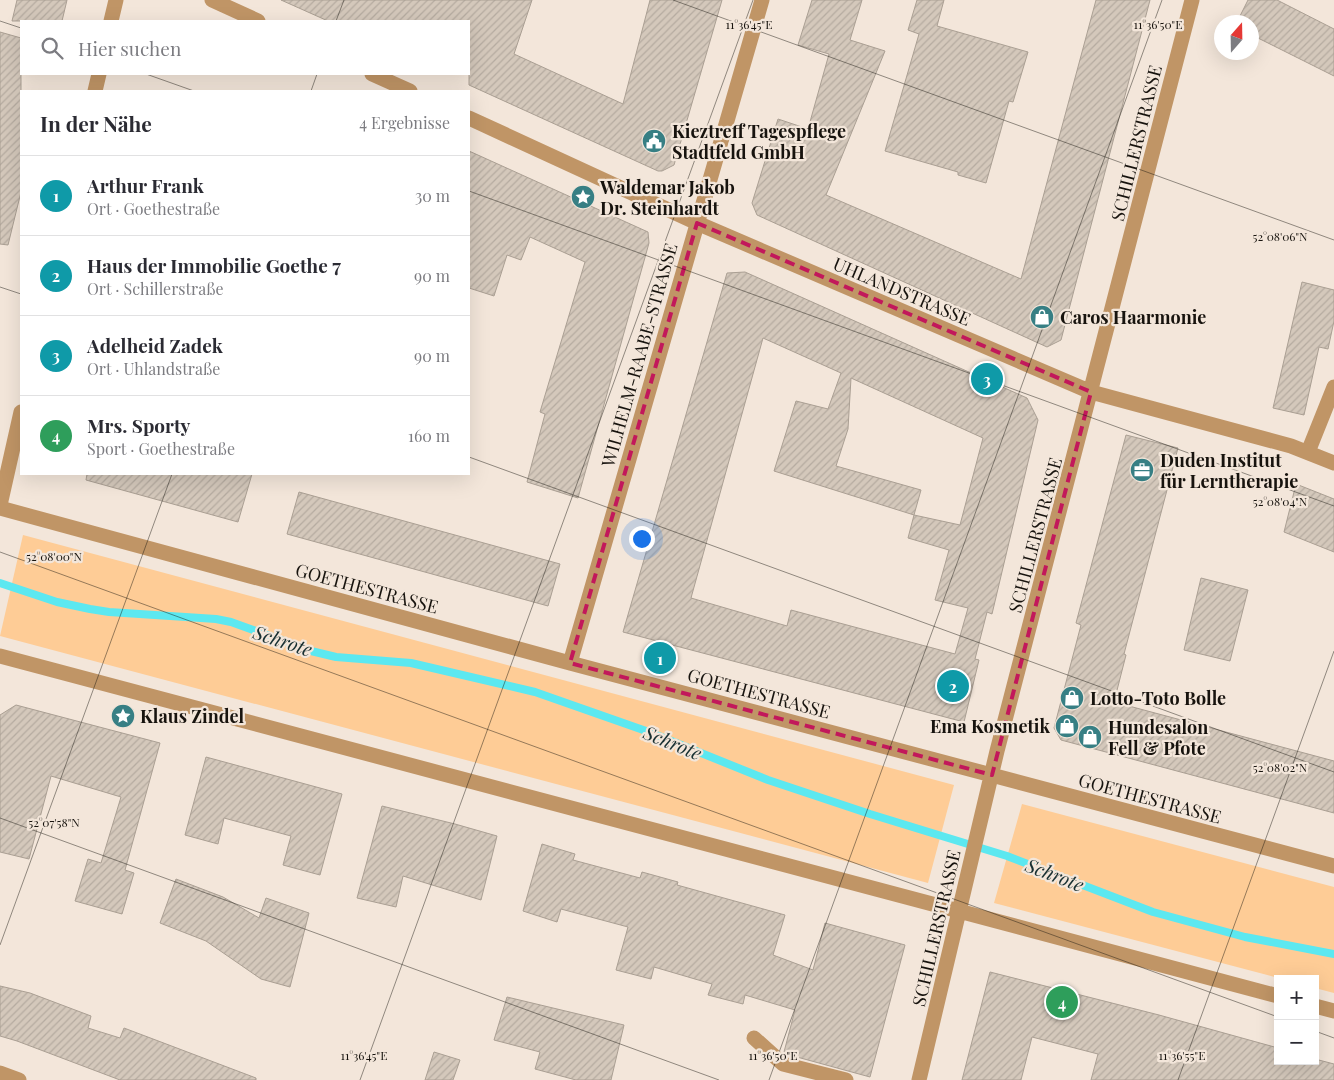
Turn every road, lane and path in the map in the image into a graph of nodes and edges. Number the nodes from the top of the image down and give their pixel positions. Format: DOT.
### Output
graph roads {
  1 [pos="116,0"];
  2 [pos="212,0"];
  3 [pos="762,0"];
  4 [pos="1192,0"];
  5 [pos="111,20"];
  6 [pos="256,20"];
  7 [pos="99,75"];
  8 [pos="374,75"];
  9 [pos="95,90"];
  10 [pos="408,90"];
  11 [pos="470,118"];
  12 [pos="697,223"];
  13 [pos="1334,387"];
  14 [pos="1091,392"];
  15 [pos="20,417"];
  16 [pos="1308,452"];
  17 [pos="1334,463"];
  18 [pos="0,507"];
  19 [pos="0,656"];
  20 [pos="570,663"];
  21 [pos="992,775"];
  22 [pos="1334,866"];
  23 [pos="959,912"];
  24 [pos="1274,995"];
  25 [pos="1319,1007"];
  26 [pos="1334,1011"];
  27 [pos="754,1038"];
  28 [pos="0,1073"];
  29 [pos="19,1080"];
  30 [pos="846,1080"];
  31 [pos="919,1080"];
  1 -- 5 [label="street"];
  2 -- 6 [label="street"];
  3 -- 12 [label="street, WILHELM-RAABE-STRASSE"];
  4 -- 14 [label="street, SCHILLERSTRASSE"];
  7 -- 9 [label="street"];
  8 -- 10 [label="street"];
  11 -- 12 [label="street, UHLANDSTRASSE"];
  12 -- 14 [label="street, UHLANDSTRASSE"];
  12 -- 20 [label="street, WILHELM-RAABE-STRASSE"];
  13 -- 16 [label="street"];
  14 -- 16 [label="street, UHLANDSTRASSE"];
  14 -- 21 [label="street, SCHILLERSTRASSE"];
  15 -- 18 [label="street"];
  16 -- 17 [label="street, UHLANDSTRASSE"];
  18 -- 20 [label="street, GOETHESTRASSE"];
  19 -- 23 [label="street"];
  20 -- 21 [label="street, GOETHESTRASSE"];
  21 -- 22 [label="street, GOETHESTRASSE"];
  21 -- 23 [label="street, SCHILLERSTRASSE"];
  23 -- 24 [label="street"];
  23 -- 31 [label="street, SCHILLERSTRASSE"];
  25 -- 26 [label="street"];
  27 -- 30 [label="street"];
  28 -- 29 [label="street"];
}
